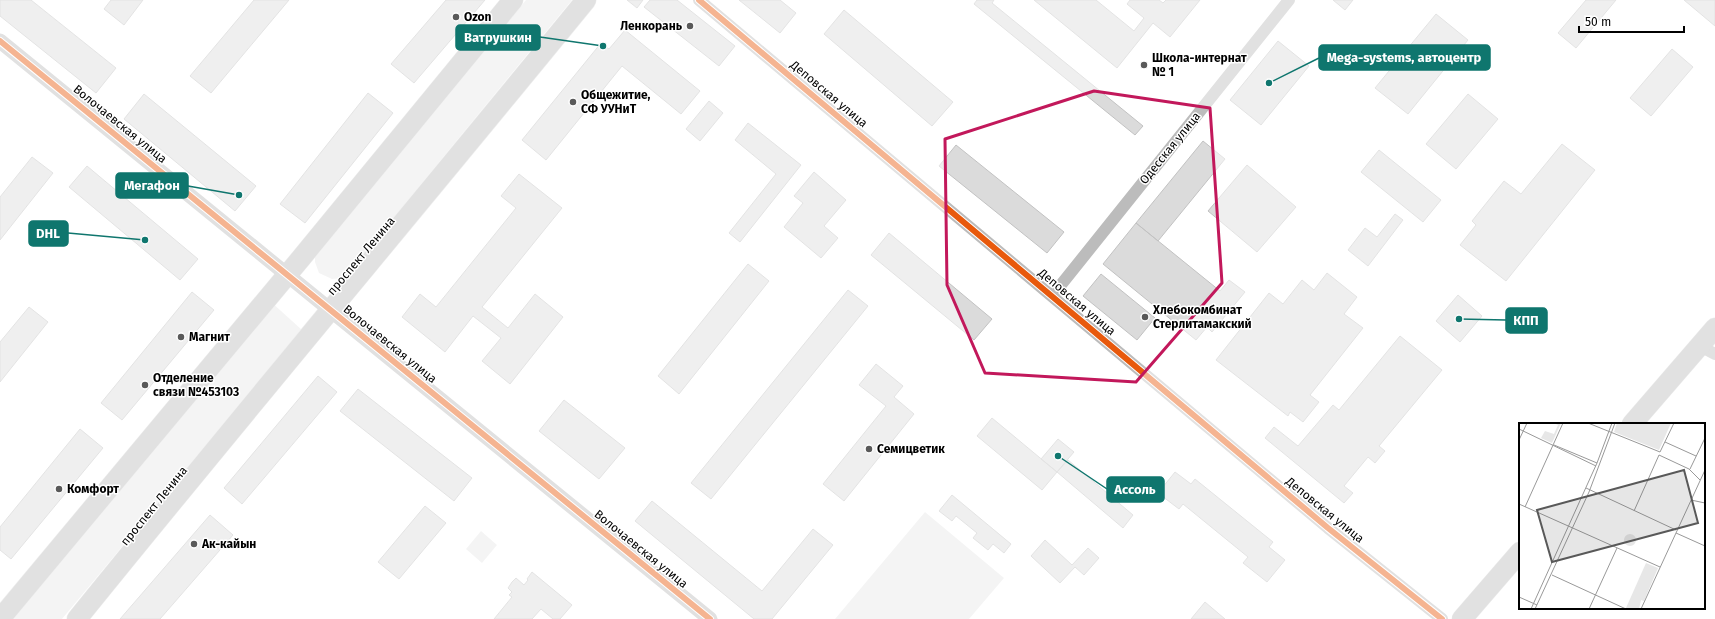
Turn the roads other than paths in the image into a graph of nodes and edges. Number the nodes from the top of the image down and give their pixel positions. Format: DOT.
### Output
graph roads {
  1 [pos="513,0"];
  2 [pos="586,0"];
  3 [pos="699,0"];
  4 [pos="1289,0"];
  5 [pos="0,41"];
  6 [pos="287,274"];
  7 [pos="1052,296"];
  8 [pos="331,310"];
  9 [pos="1715,328"];
  10 [pos="1707,350"];
  11 [pos="1633,423"];
  12 [pos="1519,553"];
  13 [pos="0,618"];
  14 [pos="77,619"];
  15 [pos="710,619"];
  16 [pos="1442,619"];
  17 [pos="1462,619"];
  1 -- 6 [label="main road"];
  2 -- 8 [label="main road, проспект Ленина"];
  3 -- 7 [label="street, Деповская улица"];
  4 -- 7 [label="street, Одесская улица"];
  5 -- 6 [label="street, Волочаевская улица"];
  6 -- 8 [label="street, Волочаевская улица"];
  6 -- 13 [label="main road"];
  7 -- 16 [label="street, Деповская улица"];
  8 -- 14 [label="main road, проспект Ленина"];
  8 -- 15 [label="street, Волочаевская улица"];
  9 -- 10 [label="main road"];
  10 -- 11 [label="main road"];
  12 -- 17 [label="main road"];
}
